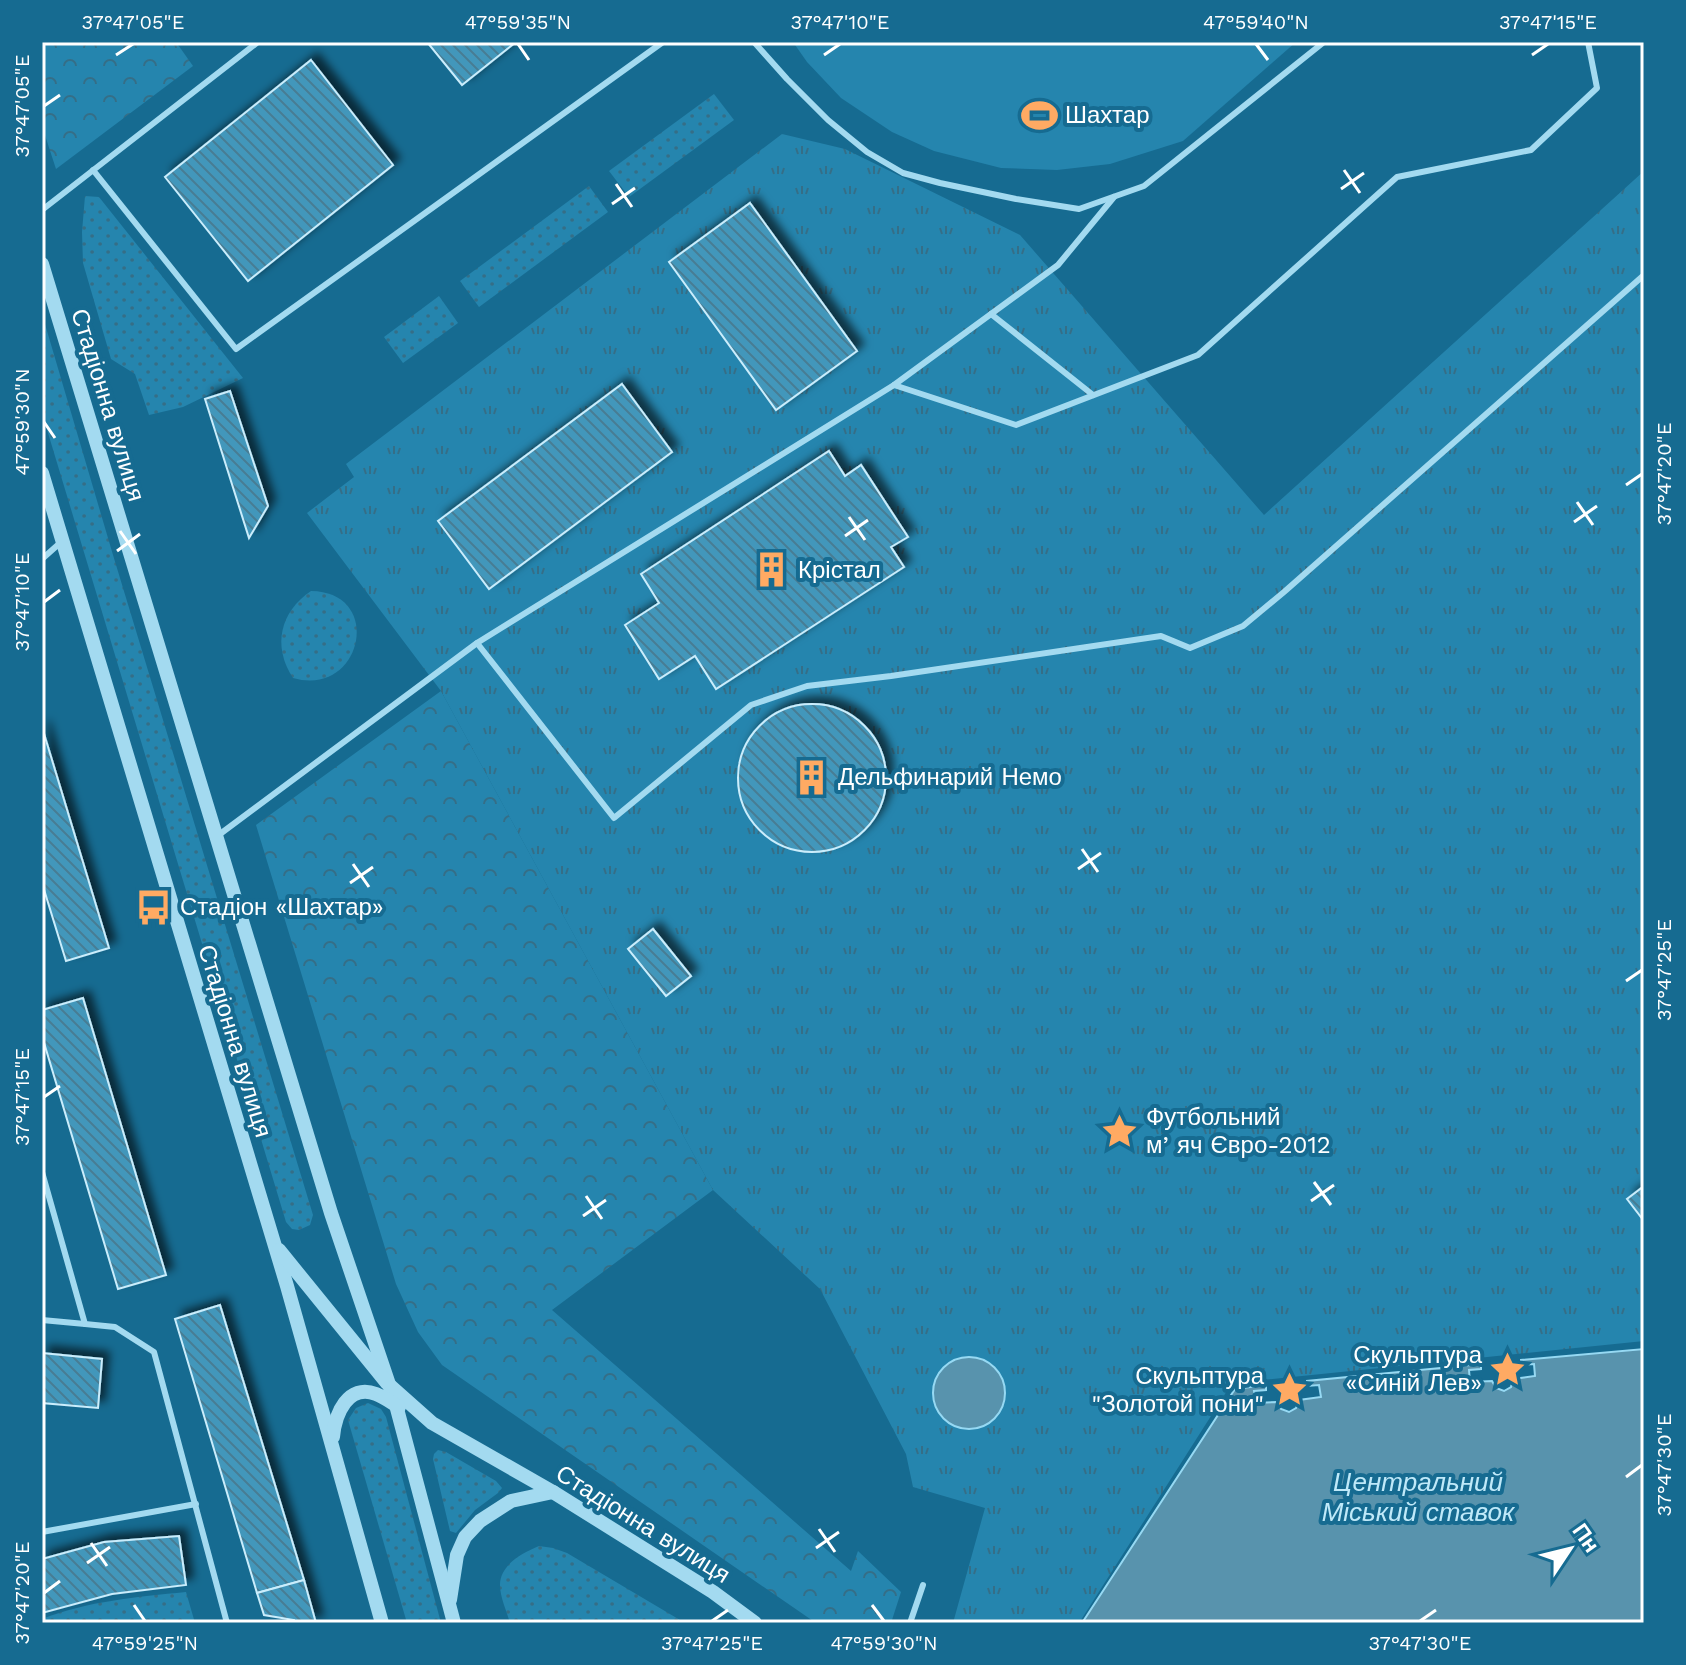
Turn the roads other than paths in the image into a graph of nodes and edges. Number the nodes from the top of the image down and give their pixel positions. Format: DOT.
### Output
graph roads {
  1 [pos="258,42"];
  2 [pos="663,42"];
  3 [pos="754,42"];
  4 [pos="1324,42"];
  5 [pos="1588,42"];
  6 [pos="93,170"];
  7 [pos="1114,197"];
  8 [pos="42,210"];
  9 [pos="42,264"];
  10 [pos="1644,275"];
  11 [pos="991,314"];
  12 [pos="894,385"];
  13 [pos="1093,395"];
  14 [pos="42,473"];
  15 [pos="63,541"];
  16 [pos="42,559"];
  17 [pos="477,643"];
  18 [pos="216,837"];
  19 [pos="42,1172"];
  20 [pos="274,1244"];
  21 [pos="42,1320"];
  22 [pos="85,1324"];
  23 [pos="387,1383"];
  24 [pos="396,1405"];
  25 [pos="432,1423"];
  26 [pos="332,1446"];
  27 [pos="553,1492"];
  28 [pos="196,1504"];
  29 [pos="42,1532"];
  30 [pos="923,1585"];
  31 [pos="450,1604"];
  32 [pos="227,1623"];
  33 [pos="382,1623"];
  34 [pos="454,1623"];
  35 [pos="755,1623"];
  36 [pos="910,1623"];
  1 -- 6 [label="lane"];
  2 -- 6 [label="lane"];
  3 -- 7 [label="lane"];
  4 -- 7 [label="lane"];
  5 -- 13 [label="lane"];
  6 -- 8 [label="lane"];
  7 -- 11 [label="lane"];
  9 -- 18 [label="street, Стадіонна вулиця"];
  10 -- 17 [label="lane"];
  11 -- 12 [label="lane"];
  11 -- 13 [label="lane"];
  12 -- 13 [label="lane"];
  12 -- 17 [label="lane"];
  14 -- 15 [label="street, Стадіонна вулиця"];
  15 -- 16 [label="lane"];
  15 -- 20 [label="street, Стадіонна вулиця"];
  17 -- 18 [label="lane"];
  18 -- 23 [label="street, Стадіонна вулиця"];
  19 -- 22 [label="lane"];
  20 -- 23 [label="street"];
  20 -- 26 [label="street, Стадіонна вулиця"];
  21 -- 22 [label="lane"];
  22 -- 28 [label="lane"];
  23 -- 24 [label="street, Стадіонна вулиця"];
  23 -- 25 [label="street, Стадіонна вулиця"];
  24 -- 25 [label="street"];
  24 -- 26 [label="street"];
  24 -- 31 [label="street, Стадіонна вулиця"];
  25 -- 27 [label="street, Стадіонна вулиця"];
  26 -- 33 [label="street, Стадіонна вулиця"];
  27 -- 31 [label="street"];
  27 -- 35 [label="street, Стадіонна вулиця"];
  28 -- 29 [label="lane"];
  28 -- 32 [label="lane"];
  30 -- 36 [label="lane"];
  31 -- 34 [label="street, Стадіонна вулиця"];
}
